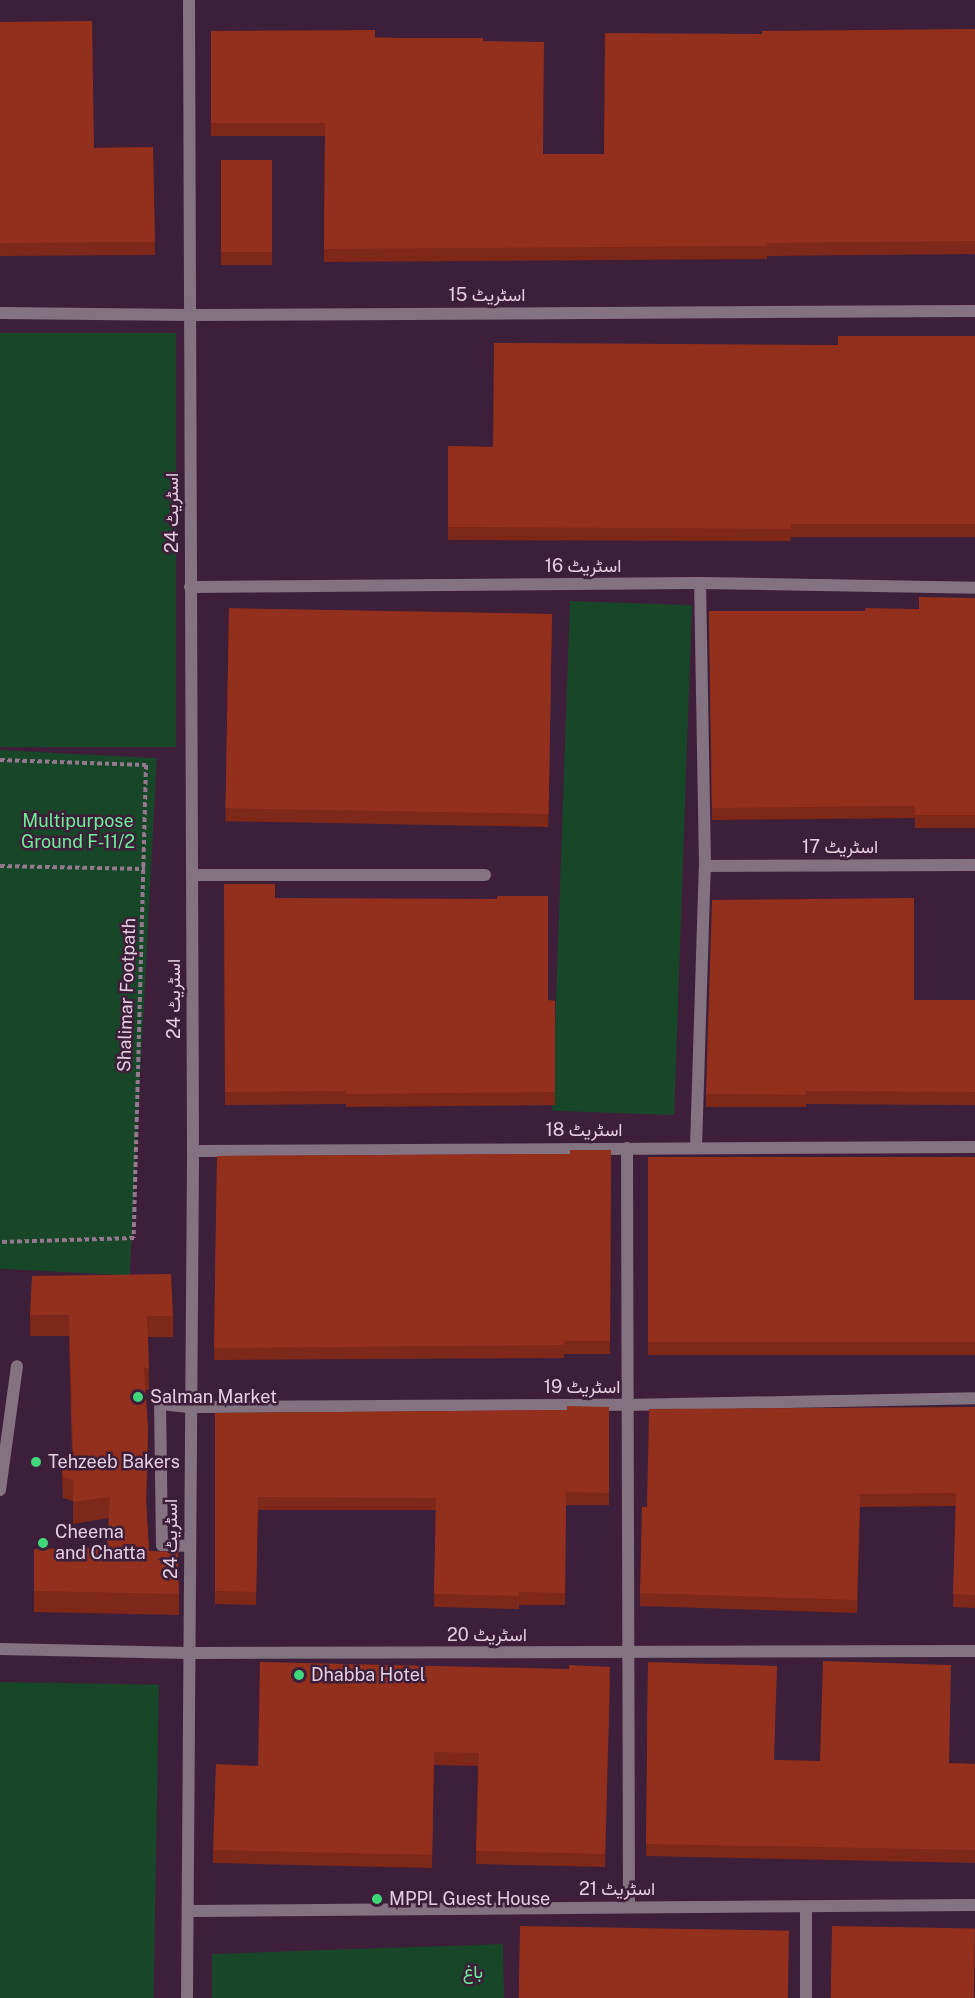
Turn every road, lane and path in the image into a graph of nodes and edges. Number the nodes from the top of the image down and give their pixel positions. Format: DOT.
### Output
graph roads {
  1 [pos="189,0"];
  2 [pos="975,311"];
  3 [pos="0,313"];
  4 [pos="190,315"];
  5 [pos="700,583"];
  6 [pos="190,587"];
  7 [pos="975,588"];
  8 [pos="0,760"];
  9 [pos="975,864"];
  10 [pos="0,866"];
  11 [pos="705,866"];
  12 [pos="145,869"];
  13 [pos="192,875"];
  14 [pos="485,875"];
  15 [pos="696,1147"];
  16 [pos="975,1147"];
  17 [pos="627,1148"];
  18 [pos="193,1151"];
  19 [pos="0,1242"];
  20 [pos="17,1366"];
  21 [pos="975,1398"];
  22 [pos="626,1405"];
  23 [pos="189,1407"];
  24 [pos="0,1490"];
  25 [pos="189,1546"];
  26 [pos="0,1649"];
  27 [pos="975,1651"];
  28 [pos="189,1653"];
  29 [pos="628,1653"];
  30 [pos="975,1905"];
  31 [pos="630,1906"];
  32 [pos="806,1908"];
  33 [pos="188,1911"];
  34 [pos="187,1998"];
  35 [pos="806,1998"];
  1 -- 4 [label="street, اسٹریٹ 24"];
  2 -- 4 [label="street, اسٹریٹ 15"];
  3 -- 4 [label="street, اسٹریٹ 15"];
  4 -- 6 [label="street, اسٹریٹ 24"];
  5 -- 6 [label="street, اسٹریٹ 16"];
  5 -- 7 [label="street, اسٹریٹ 16"];
  5 -- 11 [label="street"];
  6 -- 13 [label="street, اسٹریٹ 24"];
  8 -- 12 [label="path, Shalimar Footpath"];
  9 -- 11 [label="street, اسٹریٹ 17"];
  10 -- 12 [label="path"];
  11 -- 15 [label="street"];
  12 -- 19 [label="path, Shalimar Footpath"];
  13 -- 14 [label="street"];
  13 -- 18 [label="street, اسٹریٹ 24"];
  15 -- 16 [label="street, اسٹریٹ 18"];
  15 -- 17 [label="street, اسٹریٹ 18"];
  17 -- 18 [label="street, اسٹریٹ 18"];
  17 -- 22 [label="street"];
  18 -- 23 [label="street, اسٹریٹ 24"];
  20 -- 24 [label="street"];
  21 -- 22 [label="street, اسٹریٹ 19"];
  22 -- 23 [label="street, اسٹریٹ 19"];
  22 -- 29 [label="street"];
  23 -- 25 [label="street, اسٹریٹ 24"];
  23 -- 25 [label="street, اسٹریٹ 19"];
  25 -- 28 [label="street, اسٹریٹ 24"];
  26 -- 28 [label="street, اسٹریٹ 20"];
  27 -- 29 [label="street, اسٹریٹ 20"];
  28 -- 29 [label="street, اسٹریٹ 20"];
  28 -- 33 [label="street, اسٹریٹ 24"];
  29 -- 31 [label="street"];
  30 -- 32 [label="street, اسٹریٹ 21"];
  31 -- 32 [label="street, اسٹریٹ 21"];
  31 -- 33 [label="street, اسٹریٹ 21"];
  32 -- 35 [label="street"];
  33 -- 34 [label="street, اسٹریٹ 24"];
}
